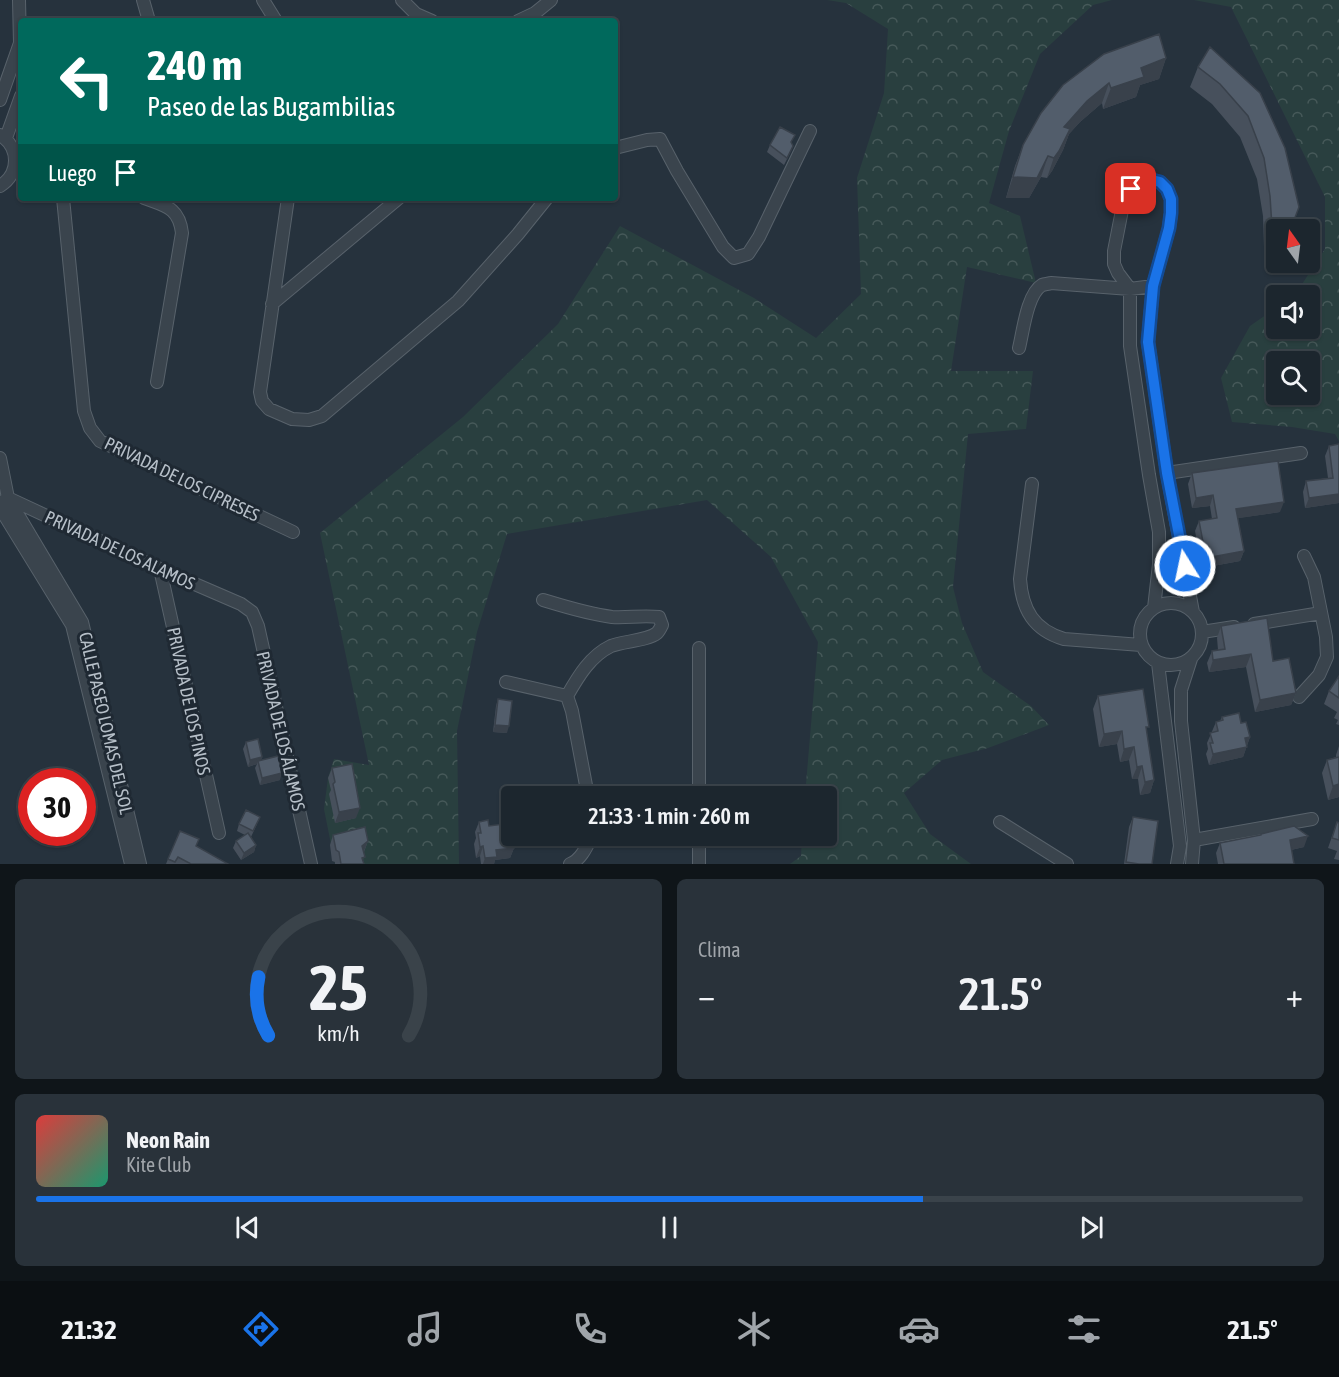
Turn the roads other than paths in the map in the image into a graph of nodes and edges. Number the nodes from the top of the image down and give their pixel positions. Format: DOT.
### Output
graph roads {
  1 [pos="19,0"];
  2 [pos="143,0"];
  3 [pos="263,0"];
  4 [pos="402,0"];
  5 [pos="551,0"];
  6 [pos="19,18"];
  7 [pos="148,18"];
  8 [pos="274,18"];
  9 [pos="425,18"];
  10 [pos="525,18"];
  11 [pos="18,50"];
  12 [pos="0,100"];
  13 [pos="18,103"];
  14 [pos="810,131"];
  15 [pos="3,137"];
  16 [pos="618,147"];
  17 [pos="18,157"];
  18 [pos="0,186"];
  19 [pos="63,201"];
  20 [pos="153,201"];
  21 [pos="288,201"];
  22 [pos="395,201"];
  23 [pos="546,201"];
  24 [pos="1153,286"];
  25 [pos="1130,289"];
  26 [pos="272,304"];
  27 [pos="1019,348"];
  28 [pos="157,382"];
  29 [pos="1300,453"];
  30 [pos="0,458"];
  31 [pos="1167,473"];
  32 [pos="1032,484"];
  33 [pos="3,503"];
  34 [pos="293,532"];
  35 [pos="1304,556"];
  36 [pos="160,568"];
  37 [pos="543,600"];
  38 [pos="241,604"];
  39 [pos="1154,608"];
  40 [pos="1193,612"];
  41 [pos="1321,613"];
  42 [pos="1202,632"];
  43 [pos="1141,645"];
  44 [pos="699,648"];
  45 [pos="1191,659"];
  46 [pos="1158,663"];
  47 [pos="506,681"];
  48 [pos="567,696"];
  49 [pos="1299,697"];
  50 [pos="586,786"];
  51 [pos="699,786"];
  52 [pos="1312,819"];
  53 [pos="1000,822"];
  54 [pos="219,833"];
  55 [pos="1194,840"];
  56 [pos="587,846"];
  57 [pos="699,846"];
  58 [pos="131,864"];
  59 [pos="140,864"];
  60 [pos="311,864"];
  61 [pos="570,864"];
  62 [pos="699,864"];
  63 [pos="1067,864"];
  64 [pos="1177,864"];
  65 [pos="1192,864"];
  1 -- 6 [label="street"];
  2 -- 7 [label="street"];
  3 -- 8 [label="street"];
  4 -- 9 [label="street"];
  5 -- 10 [label="street"];
  11 -- 12 [label="street"];
  13 -- 15 [label="street"];
  14 -- 16 [label="street"];
  15 -- 17 [label="street"];
  17 -- 18 [label="street"];
  19 -- 34 [label="street, PRIVADA DE LOS CIPRESES"];
  20 -- 28 [label="street"];
  21 -- 26 [label="street"];
  22 -- 26 [label="street"];
  23 -- 26 [label="street"];
  24 -- 25 [label="street"];
  24 -- 25 [label="street"];
  24 -- 31 [label="street"];
  25 -- 27 [label="street"];
  25 -- 39 [label="street"];
  29 -- 31 [label="street"];
  30 -- 33 [label="street, CALLE PASEO LOMAS DEL SOL"];
  31 -- 40 [label="street"];
  32 -- 43 [label="street"];
  33 -- 36 [label="street, PRIVADA DE LOS ALAMOS"];
  33 -- 58 [label="street, CALLE PASEO LOMAS DEL SOL"];
  33 -- 59 [label="street, CALLE PASEO LOMAS DEL SOL"];
  35 -- 41 [label="street"];
  36 -- 38 [label="street, PRIVADA DE LOS ALAMOS"];
  36 -- 54 [label="street, PRIVADA DE LOS PINOS"];
  37 -- 48 [label="street"];
  38 -- 60 [label="street, PRIVADA DE LOS ÁLAMOS"];
  39 -- 40 [label="street"];
  39 -- 43 [label="street"];
  40 -- 42 [label="street"];
  41 -- 42 [label="street"];
  41 -- 49 [label="street"];
  42 -- 45 [label="street"];
  43 -- 46 [label="street"];
  44 -- 51 [label="street"];
  45 -- 46 [label="street"];
  45 -- 55 [label="street"];
  46 -- 64 [label="street"];
  47 -- 48 [label="street"];
  48 -- 50 [label="street"];
  52 -- 55 [label="street"];
  53 -- 63 [label="street"];
  55 -- 65 [label="street"];
  56 -- 61 [label="street"];
  57 -- 62 [label="street"];
}
